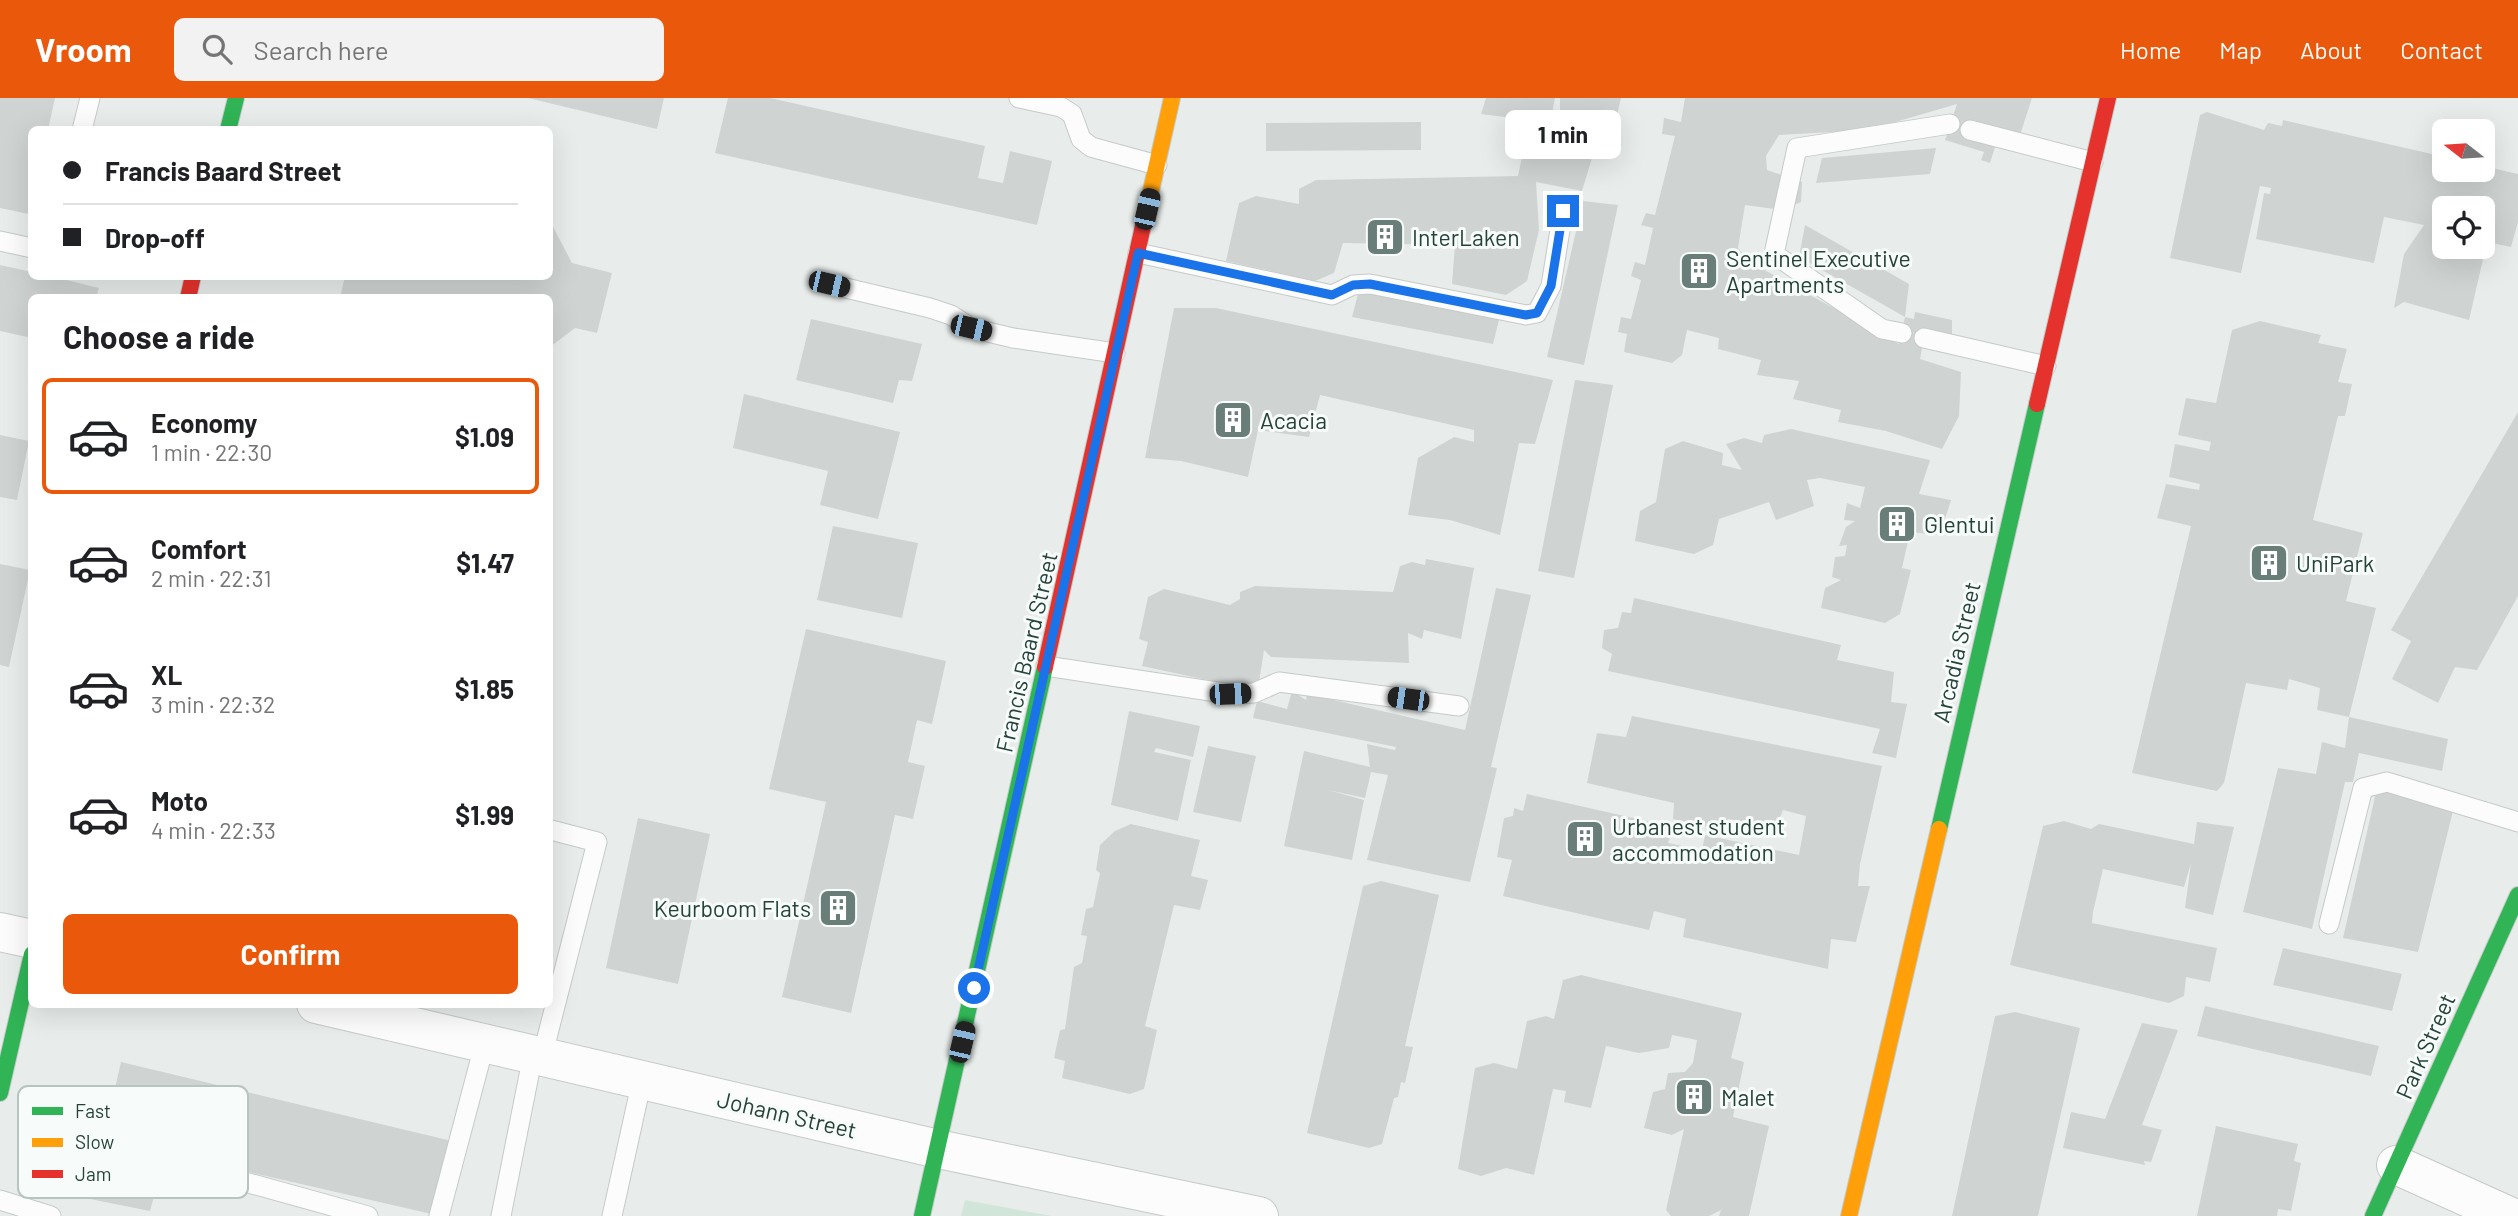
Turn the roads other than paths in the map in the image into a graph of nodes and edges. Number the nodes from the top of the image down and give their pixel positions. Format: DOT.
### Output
graph roads {
  1 [pos="90,98"];
  2 [pos="236,98"];
  3 [pos="1019,98"];
  4 [pos="1172,98"];
  5 [pos="2108,98"];
  6 [pos="1950,124"];
  7 [pos="83,126"];
  8 [pos="229,126"];
  9 [pos="1970,130"];
  10 [pos="2093,163"];
  11 [pos="1157,165"];
  12 [pos="1563,211"];
  13 [pos="0,241"];
  14 [pos="28,247"];
  15 [pos="1138,253"];
  16 [pos="829,284"];
  17 [pos="1902,333"];
  18 [pos="1924,338"];
  19 [pos="1115,353"];
  20 [pos="2046,366"];
  21 [pos="1046,666"];
  22 [pos="1459,706"];
  23 [pos="2518,822"];
  24 [pos="553,831"];
  25 [pos="2518,895"];
  26 [pos="2329,924"];
  27 [pos="0,932"];
  28 [pos="28,938"];
  29 [pos="28,971"];
  30 [pos="553,1002"];
  31 [pos="551,1008"];
  32 [pos="356,1009"];
  33 [pos="484,1046"];
  34 [pos="538,1056"];
  35 [pos="642,1080"];
  36 [pos="0,1093"];
  37 [pos="938,1149"];
  38 [pos="2412,1172"];
  39 [pos="248,1183"];
  40 [pos="0,1200"];
  41 [pos="51,1216"];
  42 [pos="368,1216"];
  43 [pos="439,1216"];
  44 [pos="501,1216"];
  45 [pos="612,1216"];
  46 [pos="922,1216"];
  47 [pos="1259,1216"];
  48 [pos="1849,1216"];
  49 [pos="2372,1216"];
  50 [pos="2509,1216"];
  1 -- 7 [label="lane"];
  2 -- 8 [label="street"];
  3 -- 11 [label="lane"];
  4 -- 11 [label="street, Francis Baard Street"];
  5 -- 10 [label="street, Arcadia Street"];
  6 -- 17 [label="lane"];
  9 -- 10 [label="lane"];
  10 -- 20 [label="street, Arcadia Street"];
  11 -- 15 [label="street, Francis Baard Street"];
  12 -- 15 [label="lane"];
  13 -- 14 [label="lane"];
  15 -- 19 [label="street, Francis Baard Street"];
  16 -- 19 [label="lane"];
  18 -- 20 [label="lane"];
  19 -- 21 [label="street, Francis Baard Street"];
  20 -- 48 [label="street, Arcadia Street"];
  21 -- 22 [label="lane"];
  21 -- 37 [label="street, Francis Baard Street"];
  23 -- 26 [label="lane"];
  24 -- 30 [label="lane"];
  25 -- 38 [label="street, Park Street"];
  27 -- 28 [label="street"];
  29 -- 36 [label="street"];
  31 -- 34 [label="lane"];
  32 -- 33 [label="street, Johann Street"];
  33 -- 34 [label="street, Johann Street"];
  33 -- 43 [label="lane"];
  34 -- 35 [label="street, Johann Street"];
  34 -- 44 [label="lane"];
  35 -- 37 [label="street, Johann Street"];
  35 -- 45 [label="lane"];
  37 -- 46 [label="street, Francis Baard Street"];
  37 -- 47 [label="street, Johann Street"];
  38 -- 49 [label="street, Park Street"];
  38 -- 50 [label="street"];
  39 -- 42 [label="lane"];
  40 -- 41 [label="lane"];
}
